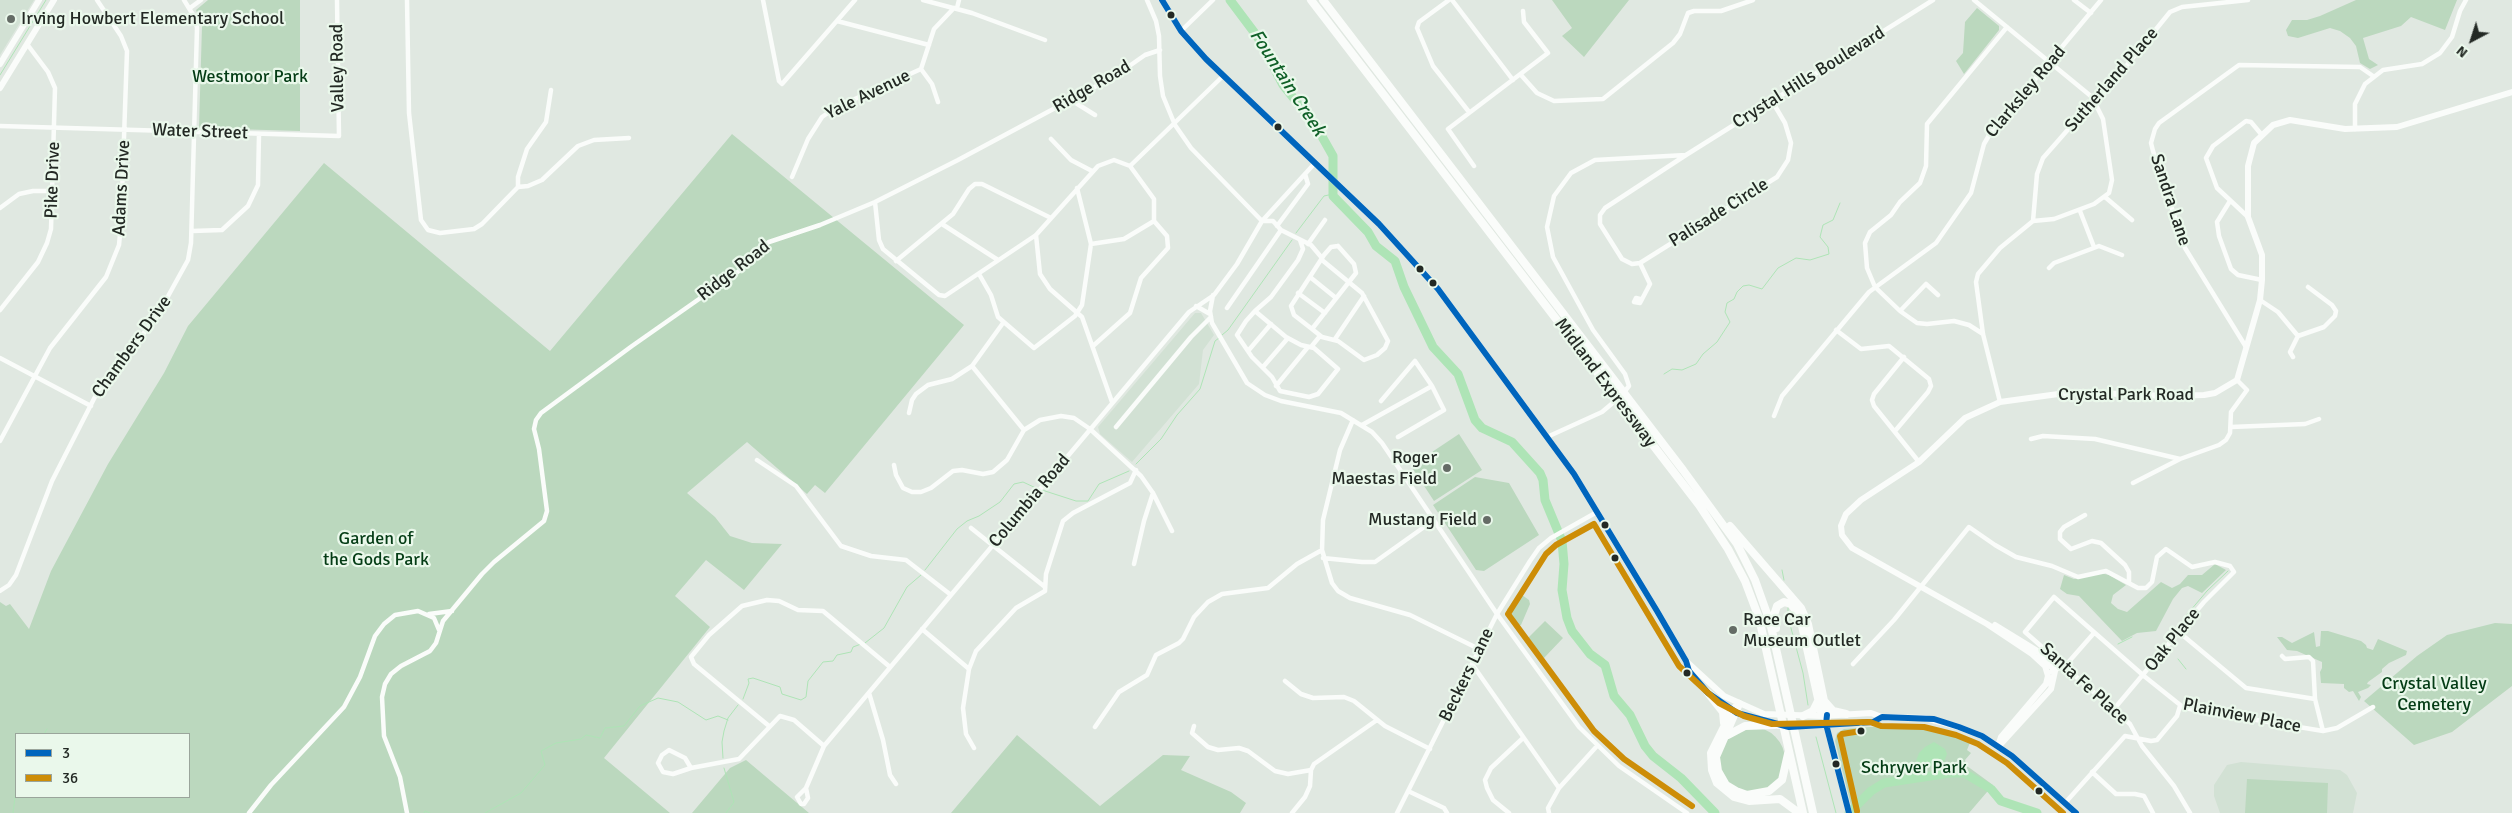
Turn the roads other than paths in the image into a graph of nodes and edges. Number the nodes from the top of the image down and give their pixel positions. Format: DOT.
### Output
graph roads {
  1 [pos="39,0"];
  2 [pos="54,0"];
  3 [pos="97,0"];
  4 [pos="184,0"];
  5 [pos="201,0"];
  6 [pos="337,0"];
  7 [pos="407,0"];
  8 [pos="763,0"];
  9 [pos="923,0"];
  10 [pos="959,0"];
  11 [pos="1147,0"];
  12 [pos="1162,0"];
  13 [pos="1213,0"];
  14 [pos="1312,0"];
  15 [pos="1323,0"];
  16 [pos="1450,0"];
  17 [pos="1753,0"];
  18 [pos="1933,0"];
  19 [pos="1974,0"];
  20 [pos="2074,0"];
  21 [pos="2102,0"];
  22 [pos="2248,0"];
  23 [pos="2466,0"];
  24 [pos="852,1"];
  25 [pos="2221,1"];
  26 [pos="190,8"];
  27 [pos="955,8"];
  28 [pos="1523,11"];
  29 [pos="2091,13"];
  30 [pos="837,21"];
  31 [pos="2007,27"];
  32 [pos="1181,31"];
  33 [pos="1045,40"];
  34 [pos="27,44"];
  35 [pos="929,45"];
  36 [pos="1160,50"];
  37 [pos="2051,62"];
  38 [pos="0,64"];
  39 [pos="921,69"];
  40 [pos="1521,75"];
  41 [pos="1224,76"];
  42 [pos="2373,76"];
  43 [pos="1512,80"];
  44 [pos="0,88"];
  45 [pos="551,90"];
  46 [pos="2512,92"];
  47 [pos="1071,100"];
  48 [pos="1772,101"];
  49 [pos="938,102"];
  50 [pos="2094,103"];
  51 [pos="1469,112"];
  52 [pos="1095,115"];
  53 [pos="1175,125"];
  54 [pos="0,126"];
  55 [pos="55,128"];
  56 [pos="2355,129"];
  57 [pos="125,130"];
  58 [pos="195,132"];
  59 [pos="259,134"];
  60 [pos="2261,134"];
  61 [pos="339,136"];
  62 [pos="629,138"];
  63 [pos="1051,139"];
  64 [pos="1686,155"];
  65 [pos="1315,163"];
  66 [pos="1130,166"];
  67 [pos="1474,166"];
  68 [pos="1092,171"];
  69 [pos="1306,172"];
  70 [pos="792,177"];
  71 [pos="518,187"];
  72 [pos="1077,188"];
  73 [pos="53,191"];
  74 [pos="2105,197"];
  75 [pos="2230,201"];
  76 [pos="874,202"];
  77 [pos="0,208"];
  78 [pos="2080,211"];
  79 [pos="2248,217"];
  80 [pos="1051,218"];
  81 [pos="1325,220"];
  82 [pos="2132,220"];
  83 [pos="1154,221"];
  84 [pos="1262,221"];
  85 [pos="2033,221"];
  86 [pos="942,224"];
  87 [pos="1279,228"];
  88 [pos="192,231"];
  89 [pos="1036,235"];
  90 [pos="1300,240"];
  91 [pos="1091,244"];
  92 [pos="1308,244"];
  93 [pos="2094,247"];
  94 [pos="2122,255"];
  95 [pos="1322,259"];
  96 [pos="998,260"];
  97 [pos="896,261"];
  98 [pos="1640,263"];
  99 [pos="2049,268"];
  100 [pos="979,274"];
  101 [pos="1310,276"];
  102 [pos="2262,280"];
  103 [pos="1349,283"];
  104 [pos="1875,287"];
  105 [pos="2308,287"];
  106 [pos="1298,293"];
  107 [pos="1214,295"];
  108 [pos="1364,296"];
  109 [pos="1938,296"];
  110 [pos="1336,298"];
  111 [pos="1640,299"];
  112 [pos="2260,300"];
  113 [pos="1196,306"];
  114 [pos="1227,308"];
  115 [pos="0,310"];
  116 [pos="1255,311"];
  117 [pos="1900,311"];
  118 [pos="1079,312"];
  119 [pos="1325,313"];
  120 [pos="1210,316"];
  121 [pos="1003,323"];
  122 [pos="1271,324"];
  123 [pos="1312,329"];
  124 [pos="1836,330"];
  125 [pos="1983,334"];
  126 [pos="1320,336"];
  127 [pos="2298,336"];
  128 [pos="1288,338"];
  129 [pos="1335,339"];
  130 [pos="1092,346"];
  131 [pos="1310,347"];
  132 [pos="2247,348"];
  133 [pos="1248,351"];
  134 [pos="1904,357"];
  135 [pos="2294,357"];
  136 [pos="0,358"];
  137 [pos="972,366"];
  138 [pos="1264,367"];
  139 [pos="35,377"];
  140 [pos="2237,380"];
  141 [pos="1276,386"];
  142 [pos="1432,386"];
  143 [pos="1381,401"];
  144 [pos="1112,402"];
  145 [pos="2000,402"];
  146 [pos="90,406"];
  147 [pos="909,413"];
  148 [pos="1774,416"];
  149 [pos="2319,419"];
  150 [pos="1353,420"];
  151 [pos="1362,425"];
  152 [pos="1116,427"];
  153 [pos="2231,427"];
  154 [pos="1090,429"];
  155 [pos="1024,430"];
  156 [pos="1895,431"];
  157 [pos="1547,436"];
  158 [pos="1398,437"];
  159 [pos="2031,439"];
  160 [pos="0,441"];
  161 [pos="2180,459"];
  162 [pos="757,460"];
  163 [pos="1919,462"];
  164 [pos="894,465"];
  165 [pos="1136,470"];
  166 [pos="1683,470"];
  167 [pos="2133,483"];
  168 [pos="1153,493"];
  169 [pos="1597,512"];
  170 [pos="2086,515"];
  171 [pos="1434,520"];
  172 [pos="971,528"];
  173 [pos="1172,531"];
  174 [pos="993,545"];
  175 [pos="1322,550"];
  176 [pos="1323,558"];
  177 [pos="1134,564"];
  178 [pos="2129,582"];
  179 [pos="1045,587"];
  180 [pos="1918,587"];
  181 [pos="1,591"];
  182 [pos="951,595"];
  183 [pos="5,596"];
  184 [pos="2054,597"];
  185 [pos="452,611"];
  186 [pos="429,614"];
  187 [pos="1497,614"];
  188 [pos="922,629"];
  189 [pos="440,631"];
  190 [pos="2180,632"];
  191 [pos="2094,633"];
  192 [pos="1479,649"];
  193 [pos="2282,656"];
  194 [pos="1686,661"];
  195 [pos="1472,664"];
  196 [pos="1853,664"];
  197 [pos="2065,666"];
  198 [pos="890,667"];
  199 [pos="969,669"];
  200 [pos="2051,672"];
  201 [pos="2144,676"];
  202 [pos="1783,677"];
  203 [pos="1285,681"];
  204 [pos="869,693"];
  205 [pos="1708,693"];
  206 [pos="1820,698"];
  207 [pos="2315,699"];
  208 [pos="1739,704"];
  209 [pos="2180,706"];
  210 [pos="2373,708"];
  211 [pos="2114,709"];
  212 [pos="1734,712"];
  213 [pos="1846,714"];
  214 [pos="1803,716"];
  215 [pos="1824,716"];
  216 [pos="1882,717"];
  217 [pos="1377,720"];
  218 [pos="1846,723"];
  219 [pos="1826,724"];
  220 [pos="1775,725"];
  221 [pos="769,726"];
  222 [pos="1194,726"];
  223 [pos="1809,726"];
  224 [pos="1095,727"];
  225 [pos="1723,728"];
  226 [pos="2322,732"];
  227 [pos="2136,736"];
  228 [pos="1523,738"];
  229 [pos="1724,738"];
  230 [pos="1788,742"];
  231 [pos="1832,745"];
  232 [pos="824,746"];
  233 [pos="1597,746"];
  234 [pos="1998,746"];
  235 [pos="974,748"];
  236 [pos="1430,749"];
  237 [pos="691,768"];
  238 [pos="1311,770"];
  239 [pos="2092,772"];
  240 [pos="896,784"];
  241 [pos="806,788"];
  242 [pos="1559,788"];
  243 [pos="1408,791"];
  244 [pos="2065,803"];
  245 [pos="249,813"];
  246 [pos="407,813"];
  247 [pos="1292,813"];
  248 [pos="1397,813"];
  249 [pos="1447,813"];
  250 [pos="1509,813"];
  251 [pos="1549,813"];
  252 [pos="1687,813"];
  253 [pos="1799,813"];
  254 [pos="1803,813"];
  255 [pos="1813,813"];
  256 [pos="1849,813"];
  257 [pos="2076,813"];
  258 [pos="2153,813"];
  259 [pos="2190,813"];
  1 -- 38 [label="main road"];
  2 -- 34 [label="main road"];
  3 -- 57 [label="street, Adams Drive"];
  4 -- 26 [label="street, Chambers Drive"];
  5 -- 26 [label="street"];
  6 -- 61 [label="street, Valley Road"];
  7 -- 71 [label="street"];
  8 -- 30 [label="street"];
  9 -- 27 [label="street"];
  10 -- 27 [label="street"];
  11 -- 36 [label="street"];
  12 -- 32 [label="main road"];
  13 -- 32 [label="street"];
  14 -- 230 [label="highway, Midland Expressway"];
  15 -- 166 [label="highway, Midland Expressway"];
  16 -- 43 [label="street"];
  16 -- 51 [label="street"];
  17 -- 40 [label="street"];
  18 -- 48 [label="street, Crystal Hills Boulevard"];
  19 -- 31 [label="street"];
  20 -- 29 [label="street"];
  21 -- 29 [label="street, Clarksley Road"];
  22 -- 25 [label="street, Sutherland Place"];
  23 -- 42 [label="street"];
  24 -- 30 [label="street"];
  25 -- 50 [label="street, Sutherland Place"];
  26 -- 58 [label="street, Chambers Drive"];
  27 -- 33 [label="street"];
  27 -- 35 [label="street"];
  28 -- 40 [label="street"];
  29 -- 37 [label="street, Clarksley Road"];
  30 -- 35 [label="street"];
  31 -- 37 [label="street"];
  31 -- 104 [label="street"];
  32 -- 41 [label="main road"];
  34 -- 44 [label="main road"];
  34 -- 55 [label="street, Pike Drive"];
  35 -- 39 [label="street"];
  36 -- 47 [label="street, Ridge Road"];
  36 -- 53 [label="street"];
  37 -- 50 [label="street"];
  37 -- 104 [label="street, Clarksley Road"];
  39 -- 49 [label="street"];
  39 -- 70 [label="street, Yale Avenue"];
  40 -- 43 [label="street"];
  41 -- 53 [label="street"];
  41 -- 65 [label="main road"];
  42 -- 56 [label="street"];
  42 -- 132 [label="street, Sandra Lane"];
  43 -- 51 [label="street"];
  45 -- 71 [label="street"];
  46 -- 56 [label="main road"];
  47 -- 52 [label="street"];
  47 -- 76 [label="street, Ridge Road"];
  48 -- 64 [label="street, Crystal Hills Boulevard"];
  48 -- 98 [label="street, Palisade Circle"];
  50 -- 74 [label="street"];
  50 -- 85 [label="street, Sutherland Place"];
  51 -- 67 [label="street"];
  53 -- 66 [label="street"];
  53 -- 84 [label="street"];
  54 -- 55 [label="street, Water Street"];
  55 -- 57 [label="street, Water Street"];
  55 -- 73 [label="street, Pike Drive"];
  56 -- 60 [label="main road"];
  57 -- 58 [label="street, Water Street"];
  57 -- 139 [label="street, Adams Drive"];
  58 -- 59 [label="street, Water Street"];
  58 -- 88 [label="street, Chambers Drive"];
  59 -- 61 [label="street, Water Street"];
  59 -- 88 [label="street"];
  60 -- 75 [label="street"];
  60 -- 79 [label="main road"];
  62 -- 71 [label="street"];
  63 -- 68 [label="street"];
  64 -- 98 [label="street, Crystal Hills Boulevard"];
  64 -- 157 [label="street, Crystal Hills Boulevard"];
  65 -- 69 [label="street, Columbia Road"];
  65 -- 157 [label="main road"];
  66 -- 68 [label="street"];
  66 -- 83 [label="street"];
  68 -- 72 [label="street"];
  69 -- 84 [label="street, Columbia Road"];
  69 -- 87 [label="street"];
  72 -- 80 [label="street"];
  72 -- 91 [label="street"];
  73 -- 77 [label="street"];
  73 -- 115 [label="street, Pike Drive"];
  74 -- 78 [label="street"];
  74 -- 82 [label="street"];
  75 -- 79 [label="street"];
  75 -- 102 [label="street"];
  76 -- 97 [label="street"];
  76 -- 185 [label="street, Ridge Road"];
  78 -- 85 [label="street"];
  78 -- 93 [label="street"];
  79 -- 102 [label="main road"];
  80 -- 86 [label="street"];
  80 -- 89 [label="street"];
  81 -- 92 [label="street"];
  83 -- 91 [label="street"];
  83 -- 130 [label="street"];
  84 -- 87 [label="street"];
  84 -- 107 [label="street, Columbia Road"];
  85 -- 125 [label="street"];
  86 -- 96 [label="street"];
  86 -- 97 [label="street"];
  87 -- 90 [label="street"];
  87 -- 114 [label="street"];
  88 -- 146 [label="street, Chambers Drive"];
  89 -- 96 [label="street"];
  89 -- 118 [label="street"];
  90 -- 92 [label="street"];
  90 -- 116 [label="street"];
  91 -- 118 [label="street"];
  92 -- 95 [label="street"];
  93 -- 94 [label="street"];
  93 -- 99 [label="street"];
  95 -- 101 [label="street"];
  95 -- 103 [label="street"];
  95 -- 103 [label="street"];
  96 -- 100 [label="street"];
  97 -- 100 [label="street"];
  98 -- 111 [label="street"];
  100 -- 121 [label="street"];
  101 -- 106 [label="street"];
  101 -- 110 [label="street"];
  102 -- 112 [label="main road"];
  103 -- 108 [label="street"];
  103 -- 110 [label="street"];
  104 -- 117 [label="street"];
  104 -- 124 [label="street, Clarksley Road"];
  105 -- 127 [label="street"];
  106 -- 119 [label="street"];
  106 -- 123 [label="street"];
  107 -- 113 [label="street, Columbia Road"];
  107 -- 120 [label="street"];
  108 -- 129 [label="street"];
  108 -- 129 [label="street"];
  109 -- 117 [label="street"];
  110 -- 119 [label="street"];
  112 -- 127 [label="street"];
  112 -- 132 [label="main road"];
  113 -- 120 [label="street"];
  113 -- 144 [label="street, Columbia Road"];
  116 -- 122 [label="street"];
  116 -- 133 [label="street"];
  117 -- 125 [label="street"];
  118 -- 121 [label="street"];
  118 -- 130 [label="street"];
  119 -- 123 [label="street"];
  120 -- 150 [label="street"];
  120 -- 152 [label="street"];
  121 -- 137 [label="street"];
  122 -- 128 [label="street"];
  122 -- 133 [label="street"];
  123 -- 126 [label="street"];
  124 -- 134 [label="street"];
  124 -- 148 [label="street, Clarksley Road"];
  125 -- 145 [label="street"];
  126 -- 129 [label="street"];
  126 -- 131 [label="street"];
  127 -- 135 [label="street"];
  128 -- 131 [label="street"];
  128 -- 138 [label="street"];
  130 -- 144 [label="street"];
  131 -- 141 [label="street"];
  131 -- 141 [label="street"];
  132 -- 140 [label="main road"];
  133 -- 138 [label="street"];
  134 -- 156 [label="street"];
  134 -- 156 [label="street"];
  136 -- 139 [label="street"];
  137 -- 147 [label="street"];
  137 -- 155 [label="street"];
  138 -- 141 [label="street"];
  139 -- 146 [label="street"];
  139 -- 160 [label="street, Adams Drive"];
  140 -- 145 [label="main road, Crystal Park Road"];
  140 -- 153 [label="street"];
  142 -- 143 [label="street"];
  142 -- 151 [label="street"];
  142 -- 158 [label="street"];
  144 -- 154 [label="street, Columbia Road"];
  145 -- 163 [label="main road, Crystal Park Road"];
  146 -- 181 [label="street, Chambers Drive"];
  149 -- 153 [label="street"];
  150 -- 151 [label="street"];
  150 -- 175 [label="street"];
  151 -- 171 [label="street"];
  153 -- 161 [label="street"];
  154 -- 155 [label="street"];
  154 -- 165 [label="street"];
  154 -- 174 [label="street, Columbia Road"];
  155 -- 164 [label="street"];
  156 -- 163 [label="street"];
  157 -- 169 [label="main road"];
  159 -- 161 [label="street"];
  161 -- 167 [label="street"];
  162 -- 182 [label="street"];
  163 -- 180 [label="main road, Crystal Park Road"];
  165 -- 168 [label="street"];
  165 -- 179 [label="street"];
  166 -- 202 [label="highway, Midland Expressway"];
  166 -- 206 [label="highway"];
  168 -- 173 [label="street"];
  168 -- 177 [label="street"];
  169 -- 187 [label="street, Beckers Lane"];
  169 -- 194 [label="main road"];
  170 -- 178 [label="street"];
  171 -- 176 [label="street"];
  171 -- 187 [label="street"];
  172 -- 174 [label="street"];
  174 -- 179 [label="street"];
  174 -- 182 [label="street, Columbia Road"];
  175 -- 176 [label="street"];
  175 -- 224 [label="street"];
  176 -- 192 [label="street"];
  178 -- 180 [label="street"];
  178 -- 190 [label="street, Oak Place"];
  179 -- 199 [label="street"];
  180 -- 196 [label="street"];
  180 -- 200 [label="main road, Crystal Park Road"];
  181 -- 183 [label="street"];
  182 -- 188 [label="street, Columbia Road"];
  184 -- 191 [label="street, Plainview Place"];
  184 -- 197 [label="street, Santa Fe Place"];
  185 -- 186 [label="street"];
  185 -- 189 [label="street, Ridge Road"];
  186 -- 189 [label="street"];
  186 -- 245 [label="street"];
  187 -- 192 [label="street, Beckers Lane"];
  187 -- 233 [label="street"];
  188 -- 198 [label="street, Columbia Road"];
  188 -- 199 [label="street"];
  189 -- 246 [label="street, Ridge Road"];
  190 -- 201 [label="street, Oak Place"];
  190 -- 207 [label="street"];
  191 -- 197 [label="street"];
  191 -- 201 [label="street, Plainview Place"];
  192 -- 195 [label="street, Beckers Lane"];
  193 -- 207 [label="street"];
  194 -- 205 [label="main road"];
  194 -- 208 [label="main road"];
  195 -- 228 [label="street"];
  195 -- 236 [label="street, Beckers Lane"];
  197 -- 200 [label="street"];
  197 -- 211 [label="street, Santa Fe Place"];
  198 -- 204 [label="street, Columbia Road"];
  198 -- 221 [label="street"];
  199 -- 235 [label="street"];
  200 -- 234 [label="main road"];
  201 -- 209 [label="street, Plainview Place"];
  201 -- 211 [label="street, Oak Place"];
  202 -- 206 [label="highway"];
  202 -- 255 [label="highway, Midland Expressway"];
  203 -- 217 [label="street"];
  204 -- 232 [label="street, Columbia Road"];
  204 -- 240 [label="street"];
  205 -- 212 [label="main road"];
  205 -- 225 [label="highway"];
  206 -- 213 [label="highway"];
  206 -- 214 [label="highway"];
  206 -- 215 [label="highway"];
  207 -- 226 [label="street"];
  208 -- 212 [label="highway"];
  208 -- 214 [label="main road"];
  209 -- 226 [label="street, Plainview Place"];
  209 -- 227 [label="street"];
  210 -- 226 [label="street, Plainview Place"];
  211 -- 227 [label="street, Santa Fe Place"];
  212 -- 220 [label="main road"];
  212 -- 225 [label="highway"];
  212 -- 229 [label="highway"];
  213 -- 215 [label="main road"];
  213 -- 216 [label="main road"];
  214 -- 215 [label="main road"];
  215 -- 219 [label="highway"];
  216 -- 218 [label="main road"];
  216 -- 234 [label="main road"];
  217 -- 236 [label="street"];
  217 -- 238 [label="street"];
  218 -- 219 [label="main road"];
  218 -- 231 [label="main road"];
  219 -- 223 [label="main road"];
  219 -- 231 [label="main road"];
  220 -- 223 [label="main road"];
  220 -- 229 [label="highway"];
  221 -- 232 [label="street"];
  221 -- 237 [label="street"];
  222 -- 238 [label="street"];
  223 -- 231 [label="main road"];
  225 -- 253 [label="highway"];
  227 -- 239 [label="street"];
  227 -- 259 [label="street, Santa Fe Place"];
  228 -- 242 [label="street"];
  228 -- 250 [label="street"];
  229 -- 230 [label="highway"];
  230 -- 254 [label="highway, Midland Expressway"];
  231 -- 256 [label="main road"];
  232 -- 241 [label="street, Columbia Road"];
  233 -- 242 [label="street"];
  233 -- 252 [label="street"];
  234 -- 244 [label="main road"];
  236 -- 243 [label="street, Beckers Lane"];
  237 -- 237 [label="street"];
  238 -- 247 [label="street"];
  239 -- 244 [label="street"];
  239 -- 258 [label="street"];
  242 -- 251 [label="street"];
  243 -- 248 [label="street, Beckers Lane"];
  243 -- 249 [label="street"];
  244 -- 257 [label="main road"];
}
